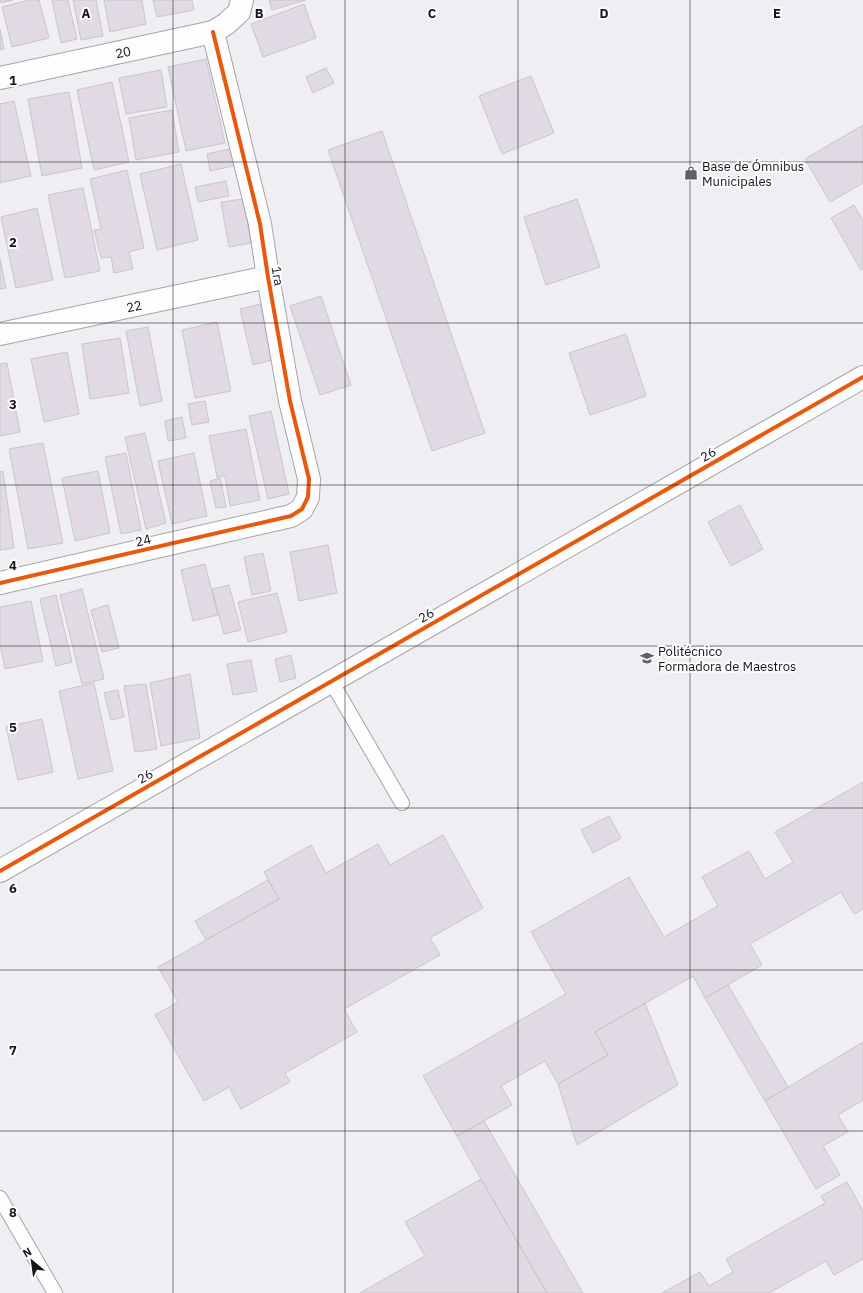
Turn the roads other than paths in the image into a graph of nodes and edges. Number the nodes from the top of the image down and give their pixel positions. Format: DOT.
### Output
graph roads {
  1 [pos="240,6"];
  2 [pos="213,32"];
  3 [pos="0,78"];
  4 [pos="268,278"];
  5 [pos="0,334"];
  6 [pos="863,377"];
  7 [pos="291,516"];
  8 [pos="0,583"];
  9 [pos="331,681"];
  10 [pos="402,803"];
  11 [pos="5,863"];
  12 [pos="0,1198"];
  13 [pos="55,1293"];
  1 -- 2 [label="street, 20"];
  2 -- 3 [label="street, 20"];
  2 -- 4 [label="street, 1ra"];
  4 -- 5 [label="street, 22"];
  4 -- 7 [label="street, 1ra"];
  6 -- 9 [label="street, 26"];
  7 -- 8 [label="street, 24"];
  9 -- 10 [label="lane"];
  9 -- 11 [label="street, 26"];
  12 -- 13 [label="lane"];
}
